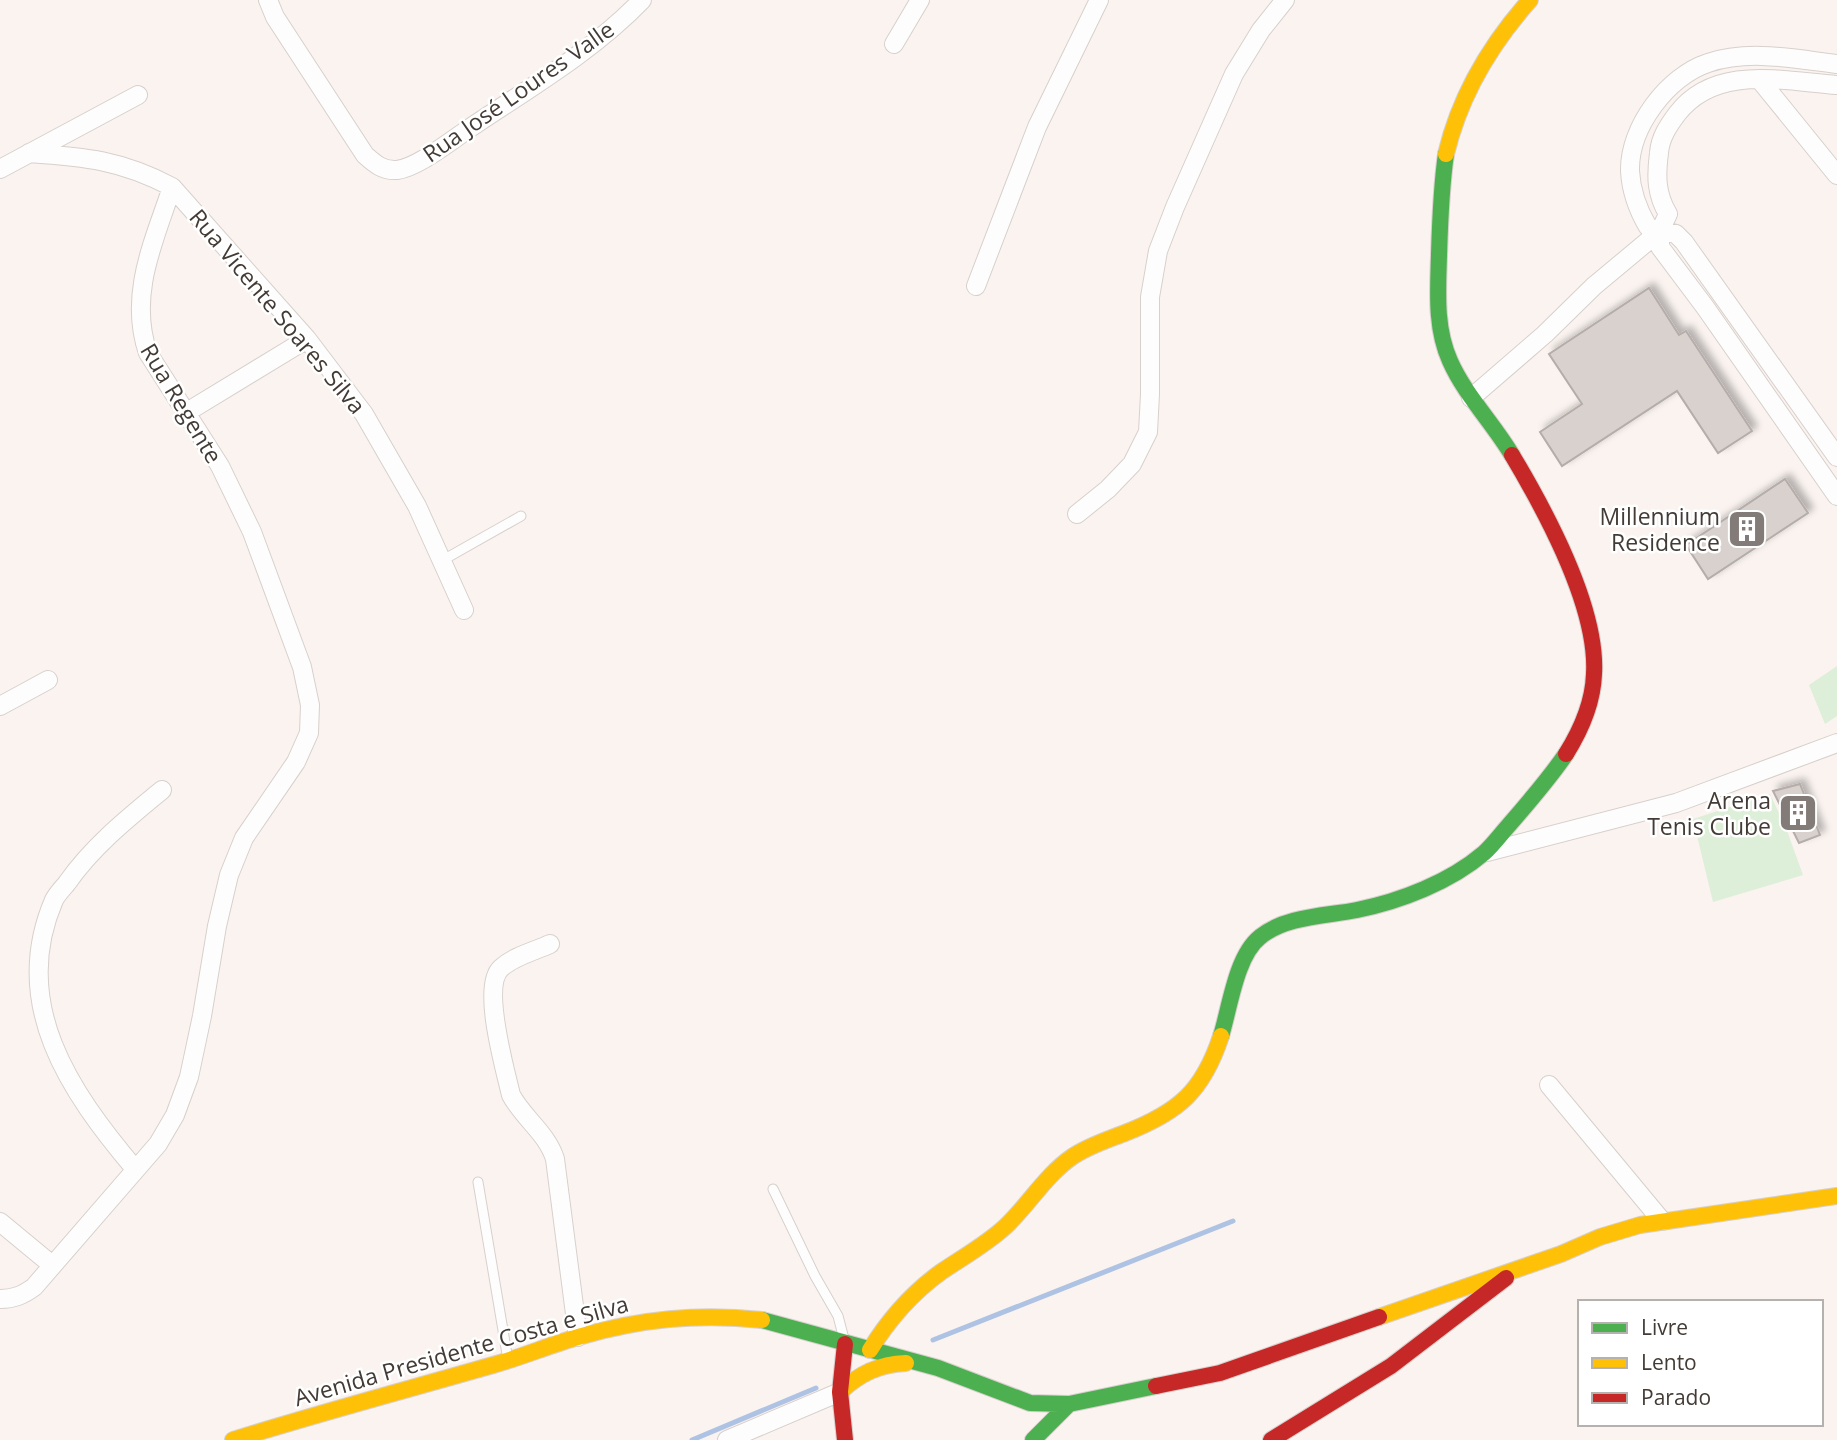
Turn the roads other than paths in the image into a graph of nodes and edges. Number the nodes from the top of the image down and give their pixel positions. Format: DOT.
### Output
graph roads {
  1 [pos="268,0"];
  2 [pos="642,0"];
  3 [pos="920,0"];
  4 [pos="1099,0"];
  5 [pos="1284,0"];
  6 [pos="1530,0"];
  7 [pos="894,44"];
  8 [pos="1837,64"];
  9 [pos="1759,79"];
  10 [pos="1837,85"];
  11 [pos="138,95"];
  12 [pos="29,153"];
  13 [pos="0,169"];
  14 [pos="1837,175"];
  15 [pos="173,187"];
  16 [pos="1660,231"];
  17 [pos="976,286"];
  18 [pos="307,339"];
  19 [pos="1471,398"];
  20 [pos="187,412"];
  21 [pos="1837,457"];
  22 [pos="1837,496"];
  23 [pos="1077,514"];
  24 [pos="521,516"];
  25 [pos="443,560"];
  26 [pos="464,610"];
  27 [pos="48,680"];
  28 [pos="0,706"];
  29 [pos="1837,743"];
  30 [pos="162,790"];
  31 [pos="1484,853"];
  32 [pos="550,944"];
  33 [pos="1549,1085"];
  34 [pos="135,1169"];
  35 [pos="478,1182"];
  36 [pos="773,1189"];
  37 [pos="1837,1196"];
  38 [pos="1662,1221"];
  39 [pos="0,1222"];
  40 [pos="52,1265"];
  41 [pos="1519,1267"];
  42 [pos="0,1299"];
  43 [pos="1408,1321"];
  44 [pos="578,1336"];
  45 [pos="845,1344"];
  46 [pos="870,1350"];
  47 [pos="1400,1359"];
  48 [pos="509,1361"];
  49 [pos="918,1363"];
  50 [pos="840,1392"];
  51 [pos="1030,1403"];
  52 [pos="1069,1404"];
  53 [pos="233,1440"];
  54 [pos="727,1440"];
  55 [pos="845,1440"];
  56 [pos="1032,1440"];
  57 [pos="1271,1440"];
  1 -- 2 [label="street, Rua José Loures Valle"];
  3 -- 7 [label="street"];
  4 -- 17 [label="street"];
  5 -- 23 [label="street"];
  6 -- 19 [label="street"];
  8 -- 16 [label="street"];
  9 -- 10 [label="street"];
  9 -- 14 [label="street"];
  9 -- 16 [label="street"];
  11 -- 12 [label="street"];
  12 -- 13 [label="street"];
  12 -- 15 [label="street, Rua Vicente Soares Silva"];
  15 -- 18 [label="street, Rua Vicente Soares Silva"];
  15 -- 20 [label="street, Rua Regente"];
  16 -- 19 [label="street"];
  16 -- 21 [label="street"];
  16 -- 22 [label="street"];
  18 -- 20 [label="street"];
  18 -- 25 [label="street, Rua Vicente Soares Silva"];
  19 -- 31 [label="street"];
  20 -- 34 [label="street, Rua Regente"];
  24 -- 25 [label="lane"];
  25 -- 26 [label="street, Rua Vicente Soares Silva"];
  27 -- 28 [label="street"];
  29 -- 31 [label="street"];
  30 -- 34 [label="street"];
  31 -- 46 [label="street"];
  32 -- 44 [label="street"];
  33 -- 38 [label="street"];
  34 -- 40 [label="street, Rua Regente"];
  35 -- 48 [label="lane"];
  36 -- 45 [label="lane"];
  37 -- 38 [label="street, Avenida Presidente Costa e Silva"];
  38 -- 41 [label="street, Avenida Presidente Costa e Silva"];
  39 -- 40 [label="street"];
  40 -- 42 [label="street, Rua Regente"];
  41 -- 43 [label="street, Avenida Presidente Costa e Silva"];
  41 -- 47 [label="street"];
  43 -- 47 [label="street"];
  43 -- 52 [label="street, Avenida Presidente Costa e Silva"];
  44 -- 45 [label="street, Avenida Presidente Costa e Silva"];
  44 -- 48 [label="street, Avenida Presidente Costa e Silva"];
  45 -- 46 [label="street, Avenida Presidente Costa e Silva"];
  45 -- 50 [label="street"];
  46 -- 49 [label="street, Avenida Presidente Costa e Silva"];
  47 -- 57 [label="street"];
  48 -- 53 [label="street, Avenida Presidente Costa e Silva"];
  49 -- 50 [label="street"];
  49 -- 51 [label="street, Avenida Presidente Costa e Silva"];
  50 -- 54 [label="street"];
  50 -- 55 [label="street"];
  51 -- 52 [label="street, Avenida Presidente Costa e Silva"];
  51 -- 56 [label="street"];
  52 -- 56 [label="street"];
}
